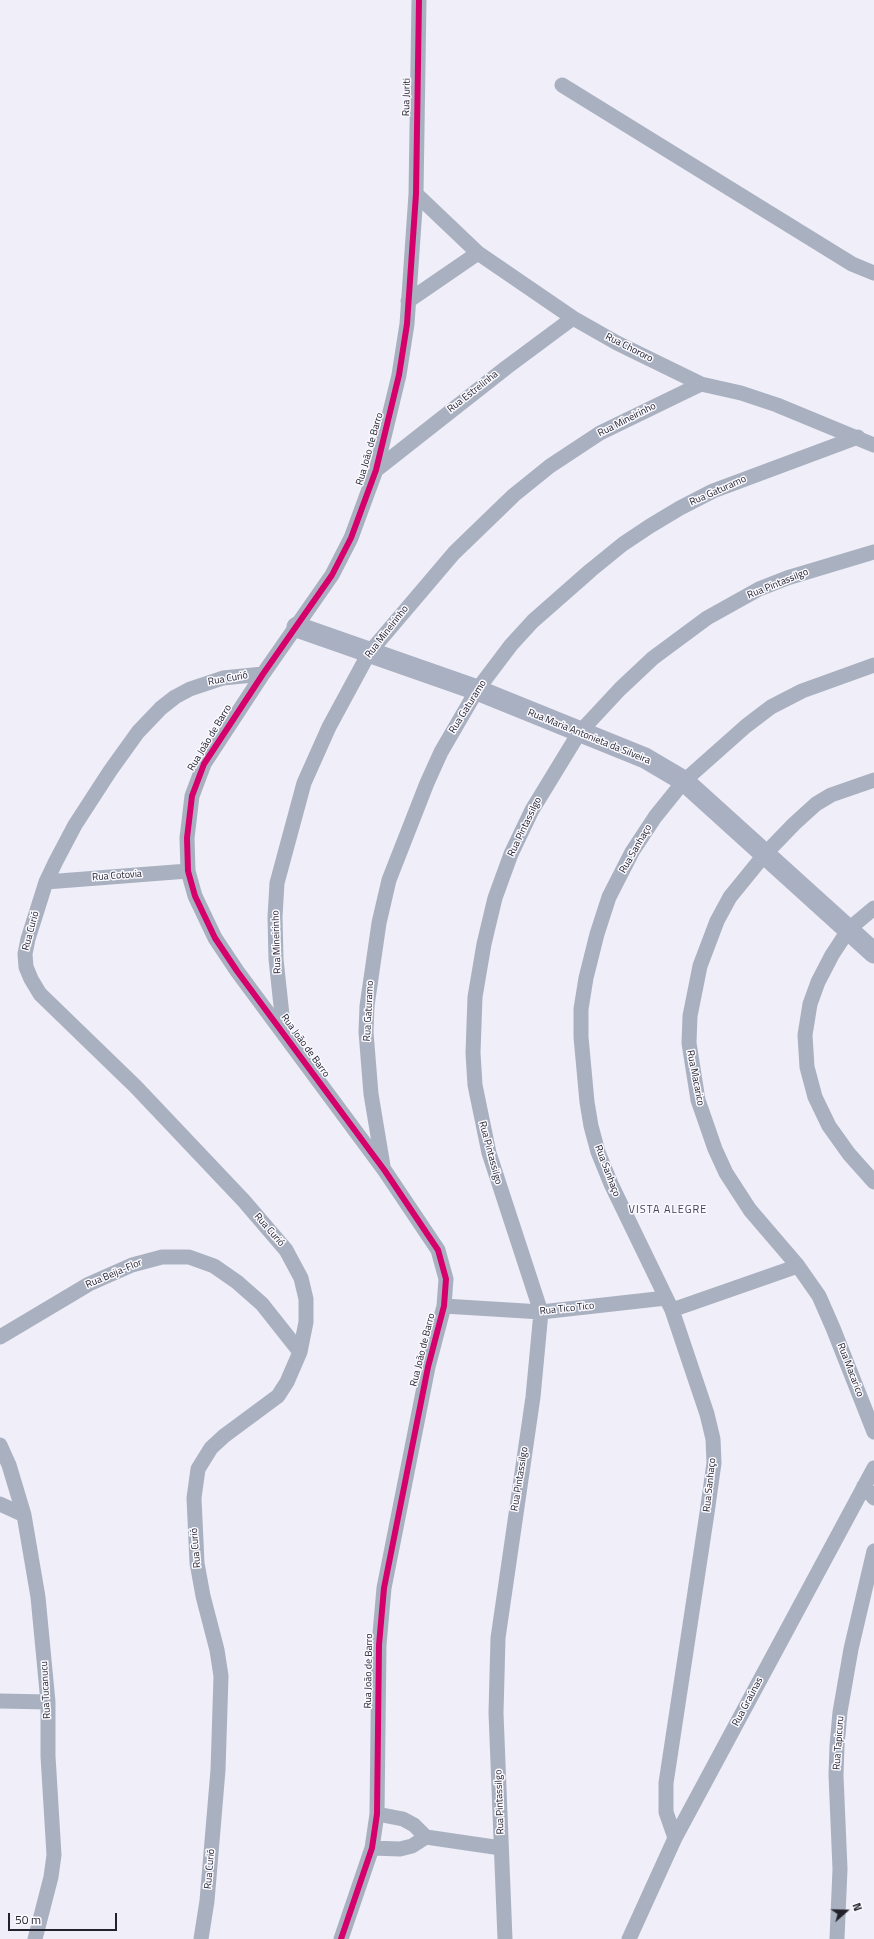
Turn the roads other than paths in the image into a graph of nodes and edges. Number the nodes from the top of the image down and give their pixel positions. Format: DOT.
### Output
graph roads {
  1 [pos="418,0"];
  2 [pos="562,85"];
  3 [pos="416,194"];
  4 [pos="478,252"];
  5 [pos="874,273"];
  6 [pos="408,301"];
  7 [pos="573,318"];
  8 [pos="701,384"];
  9 [pos="858,437"];
  10 [pos="874,445"];
  11 [pos="376,470"];
  12 [pos="874,552"];
  13 [pos="297,627"];
  14 [pos="369,653"];
  15 [pos="874,665"];
  16 [pos="263,674"];
  17 [pos="477,690"];
  18 [pos="579,733"];
  19 [pos="874,780"];
  20 [pos="684,781"];
  21 [pos="765,854"];
  22 [pos="188,871"];
  23 [pos="46,882"];
  24 [pos="874,908"];
  25 [pos="849,929"];
  26 [pos="874,953"];
  27 [pos="284,1035"];
  28 [pos="384,1171"];
  29 [pos="874,1182"];
  30 [pos="798,1266"];
  31 [pos="669,1304"];
  32 [pos="444,1306"];
  33 [pos="541,1312"];
  34 [pos="0,1337"];
  35 [pos="300,1352"];
  36 [pos="874,1432"];
  37 [pos="0,1445"];
  38 [pos="874,1468"];
  39 [pos="864,1486"];
  40 [pos="874,1498"];
  41 [pos="0,1504"];
  42 [pos="24,1515"];
  43 [pos="874,1550"];
  44 [pos="0,1701"];
  45 [pos="48,1702"];
  46 [pos="377,1814"];
  47 [pos="426,1837"];
  48 [pos="675,1838"];
  49 [pos="372,1848"];
  50 [pos="501,1848"];
  51 [pos="35,1939"];
  52 [pos="201,1939"];
  53 [pos="341,1939"];
  54 [pos="505,1939"];
  55 [pos="629,1939"];
  56 [pos="837,1939"];
  1 -- 3 [label="street, Rua Juriti"];
  2 -- 5 [label="street"];
  3 -- 4 [label="street, Rua Chororo"];
  3 -- 6 [label="street, Rua João de Barro"];
  4 -- 6 [label="street"];
  4 -- 7 [label="street, Rua Chororo"];
  6 -- 11 [label="street, Rua João de Barro"];
  7 -- 8 [label="street, Rua Chororo"];
  7 -- 11 [label="street, Rua Estrelinha"];
  8 -- 9 [label="street, Rua Chororo"];
  8 -- 14 [label="street, Rua Mineirinho"];
  9 -- 10 [label="street, Rua Chororo"];
  9 -- 17 [label="street, Rua Gaturamo"];
  11 -- 13 [label="street, Rua João de Barro"];
  12 -- 18 [label="street, Rua Pintassilgo"];
  13 -- 14 [label="street, Rua Maria Antonieta da Silveira"];
  13 -- 16 [label="street, Rua João de Barro"];
  14 -- 17 [label="street, Rua Maria Antonieta da Silveira"];
  14 -- 27 [label="street, Rua Mineirinho"];
  15 -- 20 [label="street, Rua Sanhaço"];
  16 -- 22 [label="street, Rua João de Barro"];
  16 -- 23 [label="street, Rua Curió"];
  17 -- 18 [label="street, Rua Maria Antonieta da Silveira"];
  17 -- 28 [label="street, Rua Gaturamo"];
  18 -- 20 [label="street, Rua Maria Antonieta da Silveira"];
  18 -- 33 [label="street, Rua Pintassilgo"];
  19 -- 21 [label="street, Rua Macarico"];
  20 -- 21 [label="street, Rua Maria Antonieta da Silveira"];
  20 -- 31 [label="street, Rua Sanhaço"];
  21 -- 25 [label="street, Rua Maria Antonieta da Silveira"];
  21 -- 30 [label="street, Rua Macarico"];
  22 -- 23 [label="street, Rua Cotovia"];
  22 -- 27 [label="street, Rua João de Barro"];
  23 -- 35 [label="street, Rua Curió"];
  24 -- 25 [label="street"];
  25 -- 26 [label="street, Rua Maria Antonieta da Silveira"];
  25 -- 29 [label="street"];
  27 -- 28 [label="street, Rua João de Barro"];
  28 -- 32 [label="street, Rua João de Barro"];
  30 -- 31 [label="street, Rua Tico Tico"];
  30 -- 36 [label="street, Rua Macarico"];
  31 -- 33 [label="street, Rua Tico Tico"];
  31 -- 48 [label="street, Rua Sanhaço"];
  32 -- 33 [label="street, Rua Tico Tico"];
  32 -- 46 [label="street, Rua João de Barro"];
  33 -- 50 [label="street, Rua Pintassilgo"];
  34 -- 35 [label="street, Rua Beija-Flor"];
  35 -- 52 [label="street, Rua Curió"];
  37 -- 42 [label="street, Rua Tucanucu"];
  38 -- 39 [label="street, Rua Graúnas"];
  39 -- 40 [label="street"];
  39 -- 48 [label="street, Rua Graúnas"];
  41 -- 42 [label="street"];
  42 -- 45 [label="street, Rua Tucanucu"];
  43 -- 56 [label="street, Rua Tapicuru"];
  44 -- 45 [label="street"];
  45 -- 51 [label="street, Rua Tucanucu"];
  46 -- 47 [label="street"];
  46 -- 49 [label="street, Rua João de Barro"];
  47 -- 49 [label="street"];
  47 -- 50 [label="street"];
  48 -- 55 [label="street, Rua Graúnas"];
  49 -- 53 [label="street, Rua João de Barro"];
  50 -- 54 [label="street, Rua Pintassilgo"];
}
